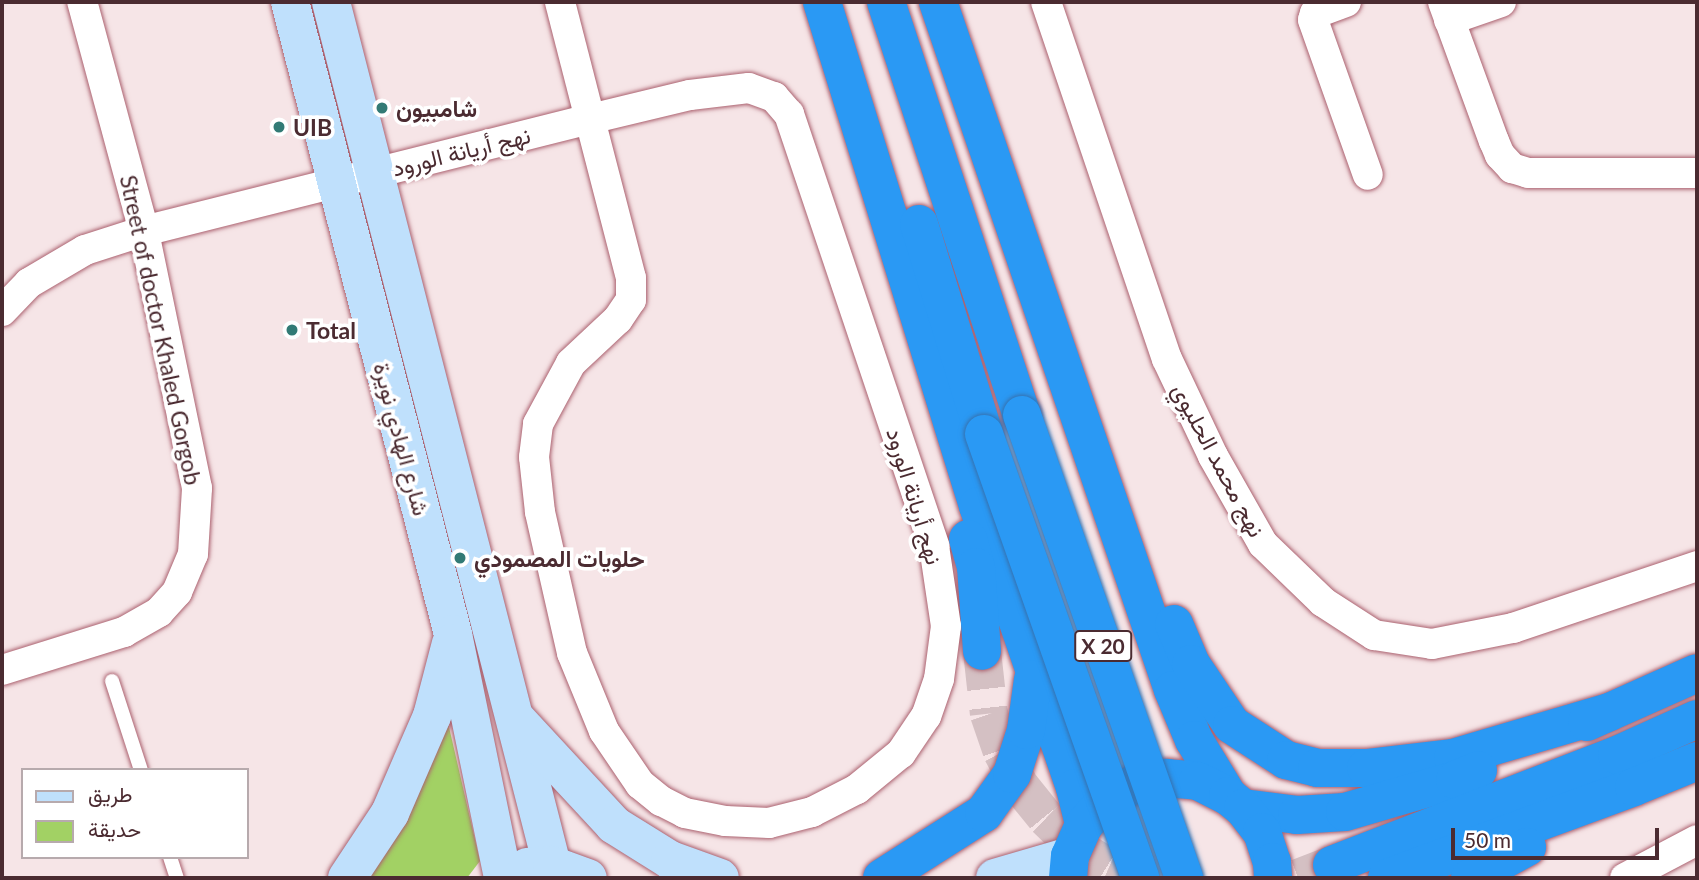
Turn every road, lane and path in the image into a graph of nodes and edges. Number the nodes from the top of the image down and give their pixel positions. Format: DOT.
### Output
graph roads {
  1 [pos="82,2"];
  2 [pos="290,2"];
  3 [pos="331,2"];
  4 [pos="560,2"];
  5 [pos="887,2"];
  6 [pos="938,2"];
  7 [pos="1046,2"];
  8 [pos="1346,2"];
  9 [pos="1501,2"];
  10 [pos="834,11"];
  11 [pos="1446,11"];
  12 [pos="590,119"];
  13 [pos="374,173"];
  14 [pos="1697,173"];
  15 [pos="1368,175"];
  16 [pos="337,182"];
  17 [pos="144,231"];
  18 [pos="2,311"];
  19 [pos="1052,337"];
  20 [pos="1697,566"];
  21 [pos="453,634"];
  22 [pos="982,651"];
  23 [pos="2,670"];
  24 [pos="1034,673"];
  25 [pos="1697,673"];
  26 [pos="112,681"];
  27 [pos="1609,712"];
  28 [pos="513,715"];
  29 [pos="1697,719"];
  30 [pos="1697,761"];
  31 [pos="140,768"];
  32 [pos="1634,788"];
  33 [pos="1236,802"];
  34 [pos="1697,840"];
  35 [pos="1074,853"];
  36 [pos="171,859"];
  37 [pos="552,865"];
  38 [pos="1332,865"];
  39 [pos="177,878"];
  40 [pos="348,878"];
  41 [pos="503,878"];
  42 [pos="588,878"];
  43 [pos="720,878"];
  44 [pos="882,878"];
  45 [pos="995,878"];
  46 [pos="1140,878"];
  47 [pos="1184,878"];
  48 [pos="1273,878"];
  49 [pos="1387,878"];
  50 [pos="1470,878"];
  51 [pos="1625,878"];
  1 -- 17 [label="street, Street of doctor Khaled Gorgob"];
  2 -- 16 [label="main road, شارع الهادي نويرة"];
  3 -- 13 [label="main road, شارع الهادي نويرة"];
  4 -- 12 [label="street, نهج أريانة الورود"];
  5 -- 47 [label="highway, X 20, bridge"];
  6 -- 19 [label="highway"];
  7 -- 20 [label="street, نهج محمد الحليوي"];
  8 -- 15 [label="street"];
  9 -- 11 [label="street"];
  10 -- 22 [label="highway"];
  10 -- 24 [label="highway"];
  10 -- 46 [label="highway, X 20, bridge"];
  11 -- 14 [label="street"];
  12 -- 12 [label="street, نهج أريانة الورود"];
  12 -- 13 [label="street, نهج أريانة الورود"];
  13 -- 16 [label="street, نهج أريانة الورود"];
  13 -- 28 [label="main road, شارع الهادي نويرة"];
  16 -- 17 [label="street, نهج أريانة الورود"];
  16 -- 21 [label="main road, شارع الهادي نويرة"];
  17 -- 18 [label="street, نهج أريانة الورود"];
  17 -- 23 [label="street, Street of doctor Khaled Gorgob"];
  19 -- 27 [label="highway"];
  19 -- 33 [label="highway"];
  21 -- 40 [label="main road"];
  21 -- 41 [label="main road, شارع الهادي نويرة"];
  24 -- 35 [label="highway"];
  24 -- 44 [label="highway"];
  25 -- 27 [label="highway"];
  26 -- 31 [label="lane"];
  27 -- 33 [label="highway"];
  28 -- 37 [label="main road, شارع الهادي نويرة"];
  28 -- 43 [label="main road"];
  29 -- 38 [label="highway"];
  30 -- 32 [label="highway"];
  32 -- 49 [label="highway"];
  32 -- 50 [label="highway"];
  33 -- 35 [label="highway"];
  33 -- 48 [label="highway"];
  34 -- 51 [label="street"];
  35 -- 45 [label="main road"];
  36 -- 39 [label="lane"];
  37 -- 41 [label="main road"];
  37 -- 42 [label="main road"];
}
